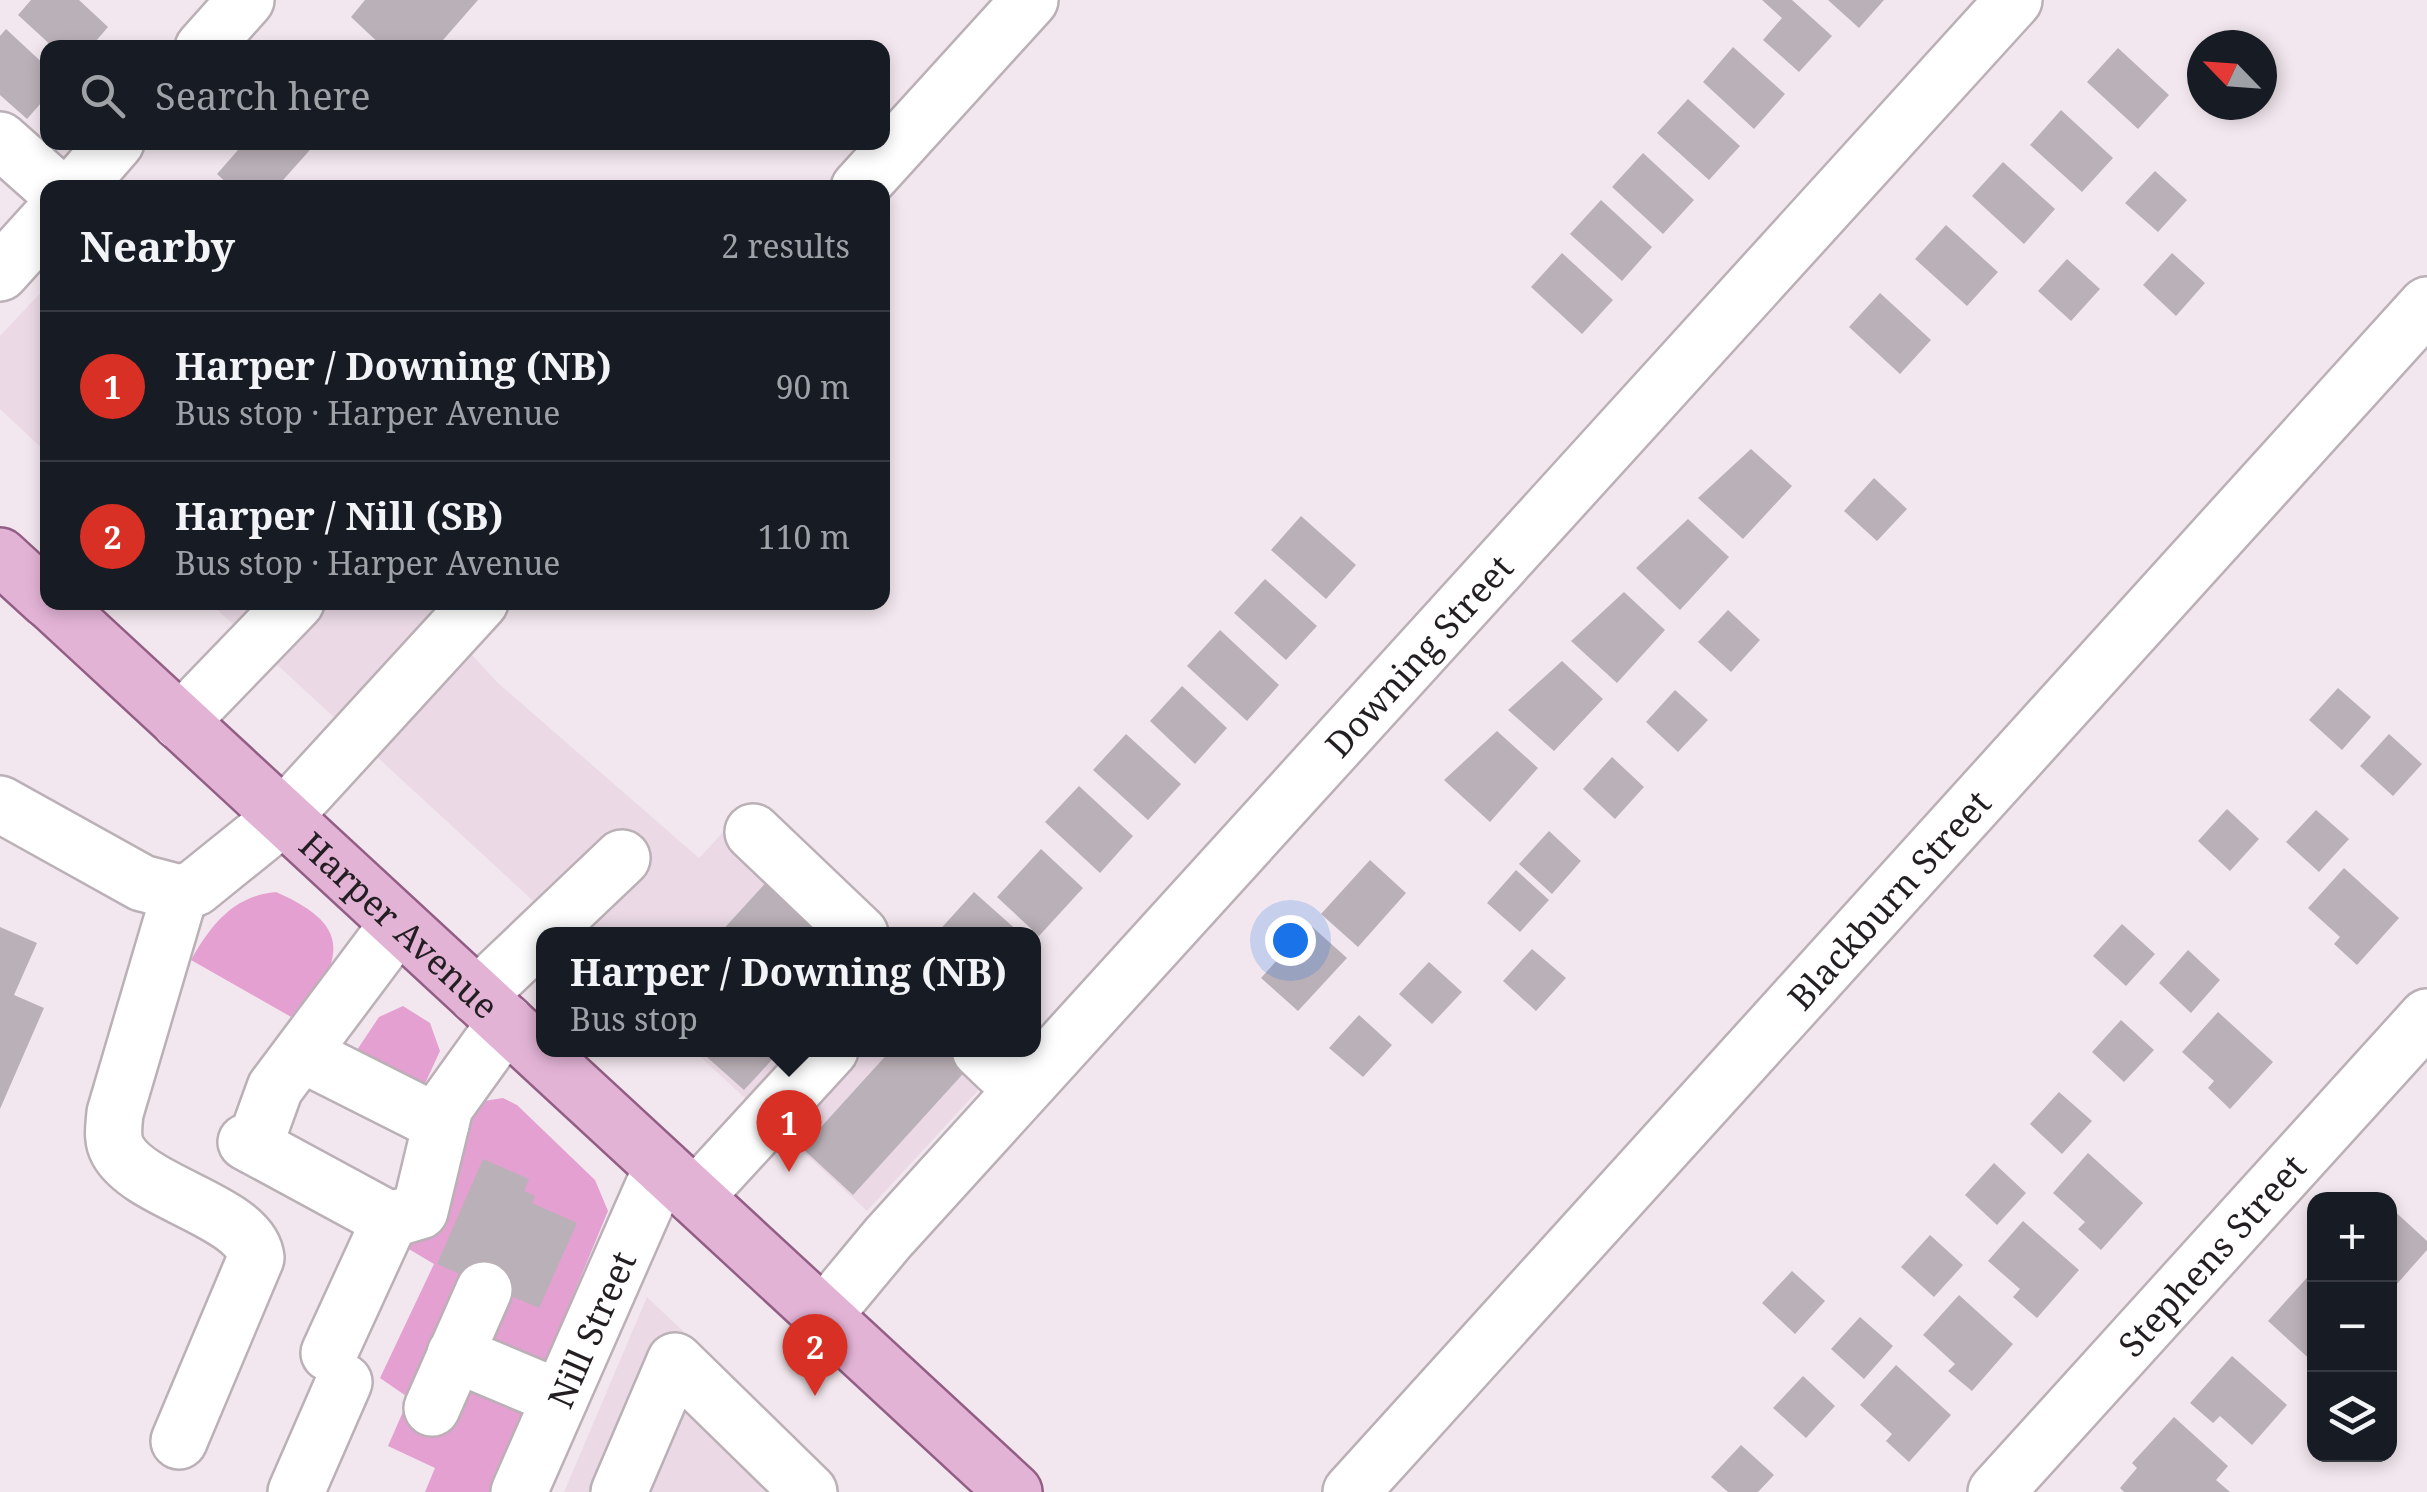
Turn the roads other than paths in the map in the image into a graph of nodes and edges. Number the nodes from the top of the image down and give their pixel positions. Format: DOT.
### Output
graph roads {
  1 [pos="246,0"];
  2 [pos="1030,0"];
  3 [pos="2014,0"];
  4 [pos="210,40"];
  5 [pos="0,140"];
  6 [pos="109,150"];
  7 [pos="81,180"];
  8 [pos="867,180"];
  9 [pos="40,191"];
  10 [pos="40,225"];
  11 [pos="0,272"];
  12 [pos="2427,305"];
  13 [pos="0,556"];
  14 [pos="40,593"];
  15 [pos="59,610"];
  16 [pos="288,610"];
  17 [pos="465,610"];
  18 [pos="180,722"];
  19 [pos="0,804"];
  20 [pos="283,816"];
  21 [pos="753,832"];
  22 [pos="622,858"];
  23 [pos="180,893"];
  24 [pos="398,924"];
  25 [pos="562,927"];
  26 [pos="853,927"];
  27 [pos="536,957"];
  28 [pos="491,1009"];
  29 [pos="2427,1017"];
  30 [pos="536,1051"];
  31 [pos="302,1054"];
  32 [pos="543,1057"];
  33 [pos="822,1057"];
  34 [pos="987,1057"];
  35 [pos="1022,1090"];
  36 [pos="441,1124"];
  37 [pos="678,1182"];
  38 [pos="390,1220"];
  39 [pos="484,1290"];
  40 [pos="824,1315"];
  41 [pos="455,1354"];
  42 [pos="560,1398"];
  43 [pos="432,1408"];
  44 [pos="178,1440"];
  45 [pos="296,1492"];
  46 [pos="519,1492"];
  47 [pos="619,1492"];
  48 [pos="809,1492"];
  49 [pos="1014,1492"];
  50 [pos="1351,1492"];
  51 [pos="1996,1492"];
  1 -- 4 [label="street"];
  2 -- 8 [label="street"];
  3 -- 35 [label="street, Downing Street"];
  5 -- 9 [label="street"];
  6 -- 7 [label="street"];
  10 -- 11 [label="street"];
  12 -- 50 [label="street, Blackburn Street"];
  13 -- 14 [label="main road, Harper Avenue"];
  15 -- 18 [label="main road, Harper Avenue"];
  16 -- 18 [label="street"];
  17 -- 20 [label="street"];
  18 -- 20 [label="main road, Harper Avenue"];
  19 -- 23 [label="street"];
  20 -- 23 [label="street"];
  20 -- 24 [label="main road, Harper Avenue"];
  21 -- 26 [label="street"];
  22 -- 25 [label="street"];
  23 -- 44 [label="street"];
  24 -- 28 [label="main road, Harper Avenue"];
  24 -- 31 [label="street"];
  27 -- 28 [label="street"];
  28 -- 30 [label="main road, Harper Avenue"];
  28 -- 36 [label="street"];
  29 -- 51 [label="street, Stephens Street"];
  31 -- 36 [label="street"];
  31 -- 38 [label="street"];
  32 -- 37 [label="main road, Harper Avenue"];
  33 -- 37 [label="street, Nill Street"];
  34 -- 35 [label="street"];
  35 -- 40 [label="street, Downing Street"];
  36 -- 38 [label="street"];
  37 -- 40 [label="main road, Harper Avenue"];
  37 -- 42 [label="street, Nill Street"];
  38 -- 45 [label="street"];
  39 -- 41 [label="street"];
  40 -- 49 [label="main road, Harper Avenue"];
  41 -- 42 [label="street"];
  41 -- 43 [label="street"];
  42 -- 46 [label="street, Nill Street"];
  47 -- 48 [label="street"];
}
